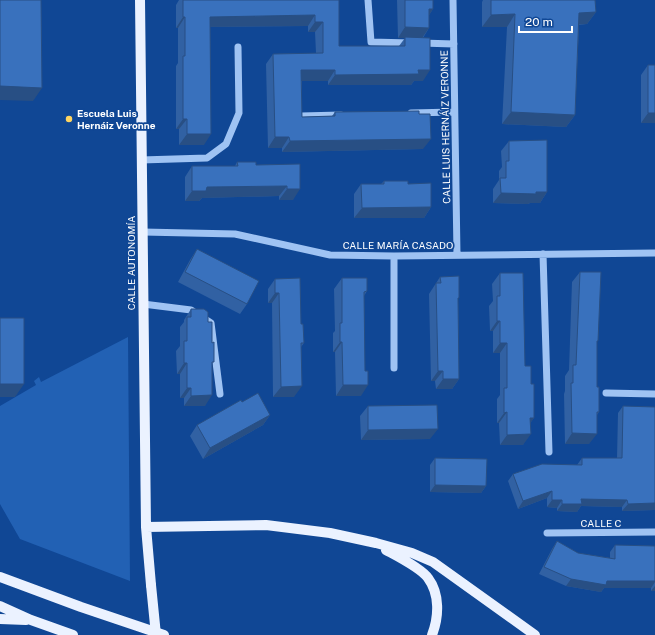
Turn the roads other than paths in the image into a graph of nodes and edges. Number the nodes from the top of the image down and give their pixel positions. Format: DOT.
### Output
graph roads {
  1 [pos="140,0"];
  2 [pos="368,0"];
  3 [pos="453,0"];
  4 [pos="454,44"];
  5 [pos="238,47"];
  6 [pos="454,112"];
  7 [pos="401,114"];
  8 [pos="347,115"];
  9 [pos="301,116"];
  10 [pos="141,160"];
  11 [pos="143,232"];
  12 [pos="655,253"];
  13 [pos="457,254"];
  14 [pos="543,254"];
  15 [pos="394,256"];
  16 [pos="143,304"];
  17 [pos="394,368"];
  18 [pos="606,393"];
  19 [pos="220,394"];
  20 [pos="655,394"];
  21 [pos="549,452"];
  22 [pos="146,527"];
  23 [pos="655,532"];
  24 [pos="547,533"];
  25 [pos="376,543"];
  26 [pos="0,577"];
  27 [pos="0,606"];
  28 [pos="0,619"];
  29 [pos="31,620"];
  30 [pos="73,635"];
  31 [pos="156,635"];
  32 [pos="164,635"];
  33 [pos="432,635"];
  34 [pos="535,635"];
  1 -- 10 [label="main road, CALLE AUTONOMÍA"];
  2 -- 4 [label="street"];
  3 -- 4 [label="street, CALLE LUIS HERNÁIZ VERONNE"];
  4 -- 6 [label="street, CALLE LUIS HERNÁIZ VERONNE"];
  5 -- 10 [label="street"];
  6 -- 7 [label="street"];
  6 -- 13 [label="street, CALLE LUIS HERNÁIZ VERONNE"];
  8 -- 9 [label="street"];
  10 -- 11 [label="main road, CALLE AUTONOMÍA"];
  11 -- 15 [label="street, CALLE MARÍA CASADO"];
  11 -- 16 [label="main road, CALLE AUTONOMÍA"];
  12 -- 14 [label="street, CALLE MARÍA CASADO"];
  13 -- 14 [label="street, CALLE MARÍA CASADO"];
  13 -- 15 [label="street, CALLE MARÍA CASADO"];
  14 -- 21 [label="street"];
  15 -- 17 [label="street"];
  16 -- 19 [label="street"];
  16 -- 22 [label="main road, CALLE AUTONOMÍA"];
  18 -- 20 [label="street"];
  22 -- 25 [label="main road"];
  22 -- 31 [label="main road, CALLE AUTONOMÍA, bridge"];
  23 -- 24 [label="street, CALLE C"];
  25 -- 33 [label="main road"];
  25 -- 34 [label="main road"];
  26 -- 32 [label="main road"];
  27 -- 29 [label="main road"];
  28 -- 29 [label="main road"];
  29 -- 30 [label="main road"];
}
